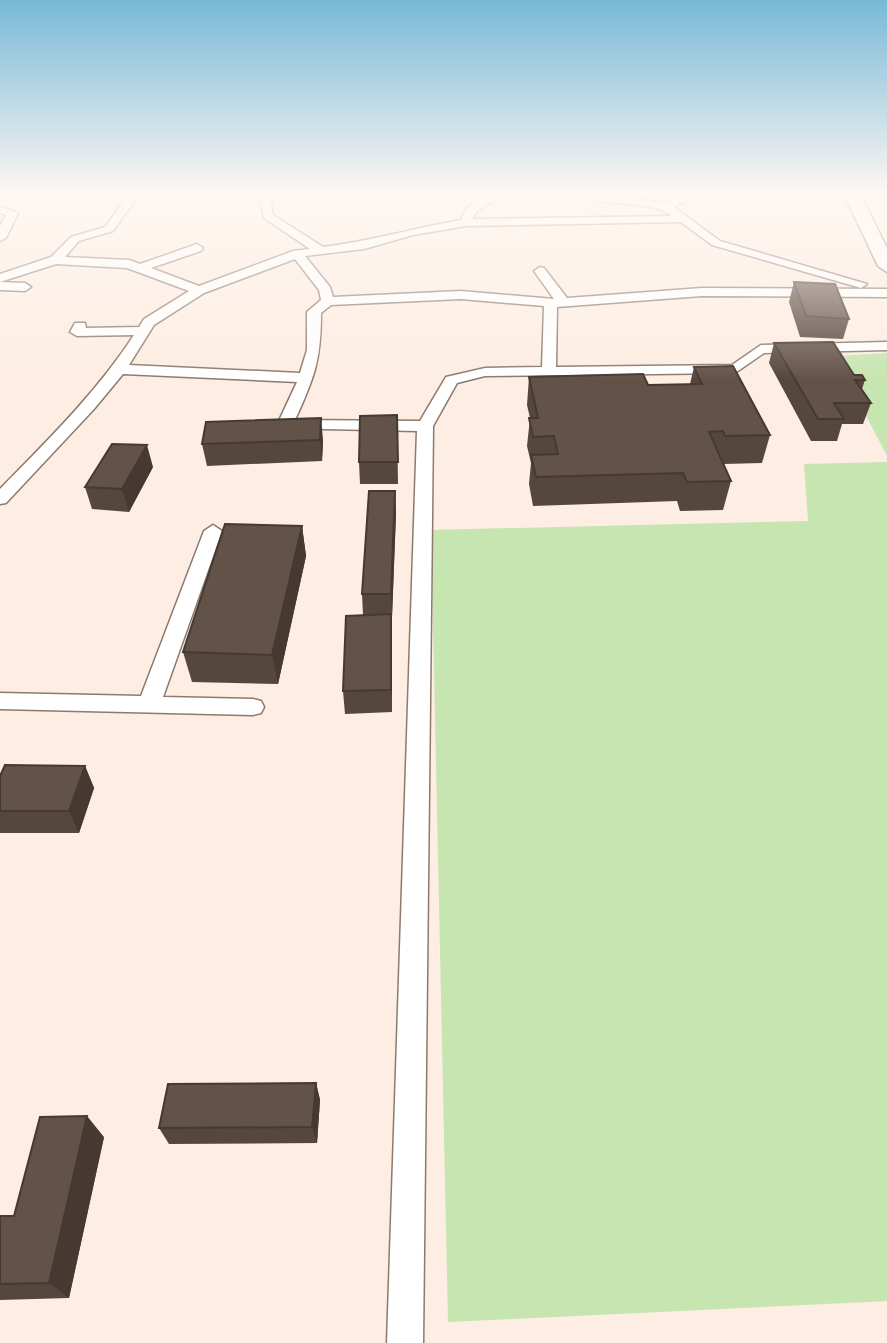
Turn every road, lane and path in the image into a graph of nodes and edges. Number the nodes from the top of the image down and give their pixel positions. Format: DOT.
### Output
graph roads {
  1 [pos="297,254"];
  2 [pos="60,255"];
  3 [pos="178,255"];
  4 [pos="295,255"];
  5 [pos="757,255"];
  6 [pos="55,260"];
  7 [pos="0,265"];
  8 [pos="140,268"];
  9 [pos="20,270"];
  10 [pos="540,271"];
  11 [pos="0,278"];
  12 [pos="0,286"];
  13 [pos="26,286"];
  14 [pos="199,289"];
  15 [pos="887,292"];
  16 [pos="328,301"];
  17 [pos="557,303"];
  18 [pos="80,326"];
  19 [pos="143,331"];
  20 [pos="887,346"];
  21 [pos="119,369"];
  22 [pos="549,370"];
  23 [pos="306,378"];
  24 [pos="425,426"];
  25 [pos="2,494"];
  26 [pos="213,531"];
  27 [pos="0,701"];
  28 [pos="149,705"];
  29 [pos="253,707"];
  30 [pos="405,1343"];
  1 -- 16 [label="street"];
  2 -- 6 [label="street"];
  3 -- 8 [label="street"];
  4 -- 14 [label="street"];
  5 -- 15 [label="street"];
  6 -- 8 [label="street"];
  6 -- 9 [label="street"];
  7 -- 9 [label="street"];
  8 -- 14 [label="street"];
  9 -- 11 [label="street"];
  10 -- 17 [label="street"];
  12 -- 13 [label="street"];
  14 -- 19 [label="street"];
  15 -- 17 [label="street"];
  16 -- 17 [label="street"];
  16 -- 23 [label="street"];
  17 -- 22 [label="street"];
  18 -- 19 [label="street"];
  19 -- 21 [label="street"];
  20 -- 22 [label="street"];
  21 -- 23 [label="street"];
  21 -- 25 [label="street"];
  22 -- 24 [label="street"];
  23 -- 24 [label="street"];
  24 -- 30 [label="street"];
  26 -- 28 [label="street"];
  27 -- 28 [label="street"];
  28 -- 29 [label="street"];
}
